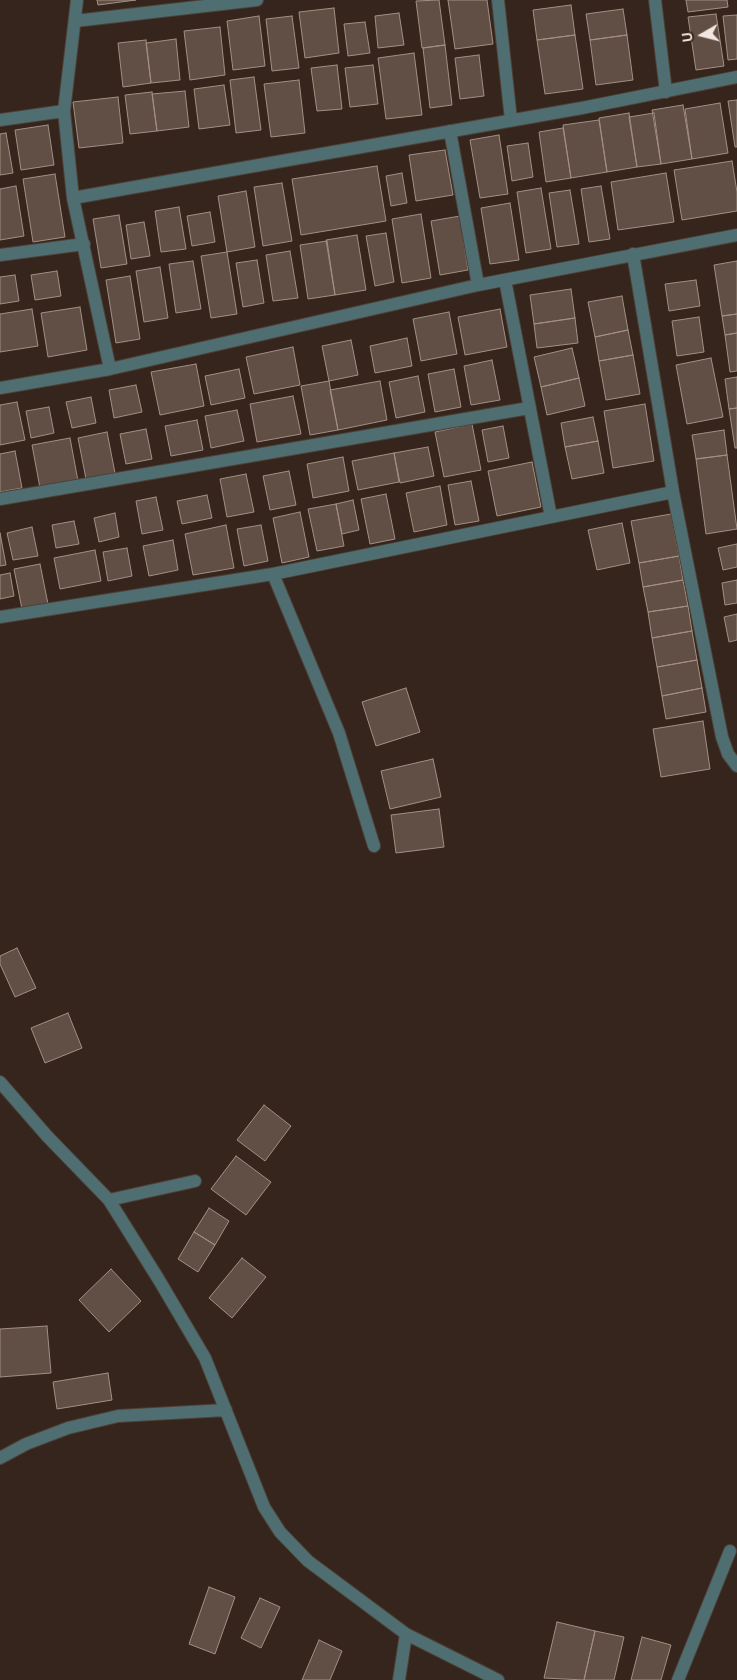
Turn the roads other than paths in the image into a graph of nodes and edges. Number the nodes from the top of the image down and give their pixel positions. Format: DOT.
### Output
graph roads {
  1 [pos="77,0"];
  2 [pos="257,0"];
  3 [pos="498,0"];
  4 [pos="655,0"];
  5 [pos="75,21"];
  6 [pos="737,77"];
  7 [pos="666,92"];
  8 [pos="64,112"];
  9 [pos="0,120"];
  10 [pos="511,120"];
  11 [pos="450,131"];
  12 [pos="73,198"];
  13 [pos="737,235"];
  14 [pos="84,244"];
  15 [pos="633,254"];
  16 [pos="0,255"];
  17 [pos="505,280"];
  18 [pos="478,285"];
  19 [pos="110,369"];
  20 [pos="0,388"];
  21 [pos="529,408"];
  22 [pos="673,492"];
  23 [pos="0,499"];
  24 [pos="551,517"];
  25 [pos="273,574"];
  26 [pos="0,617"];
  27 [pos="737,766"];
  28 [pos="374,846"];
  29 [pos="0,1082"];
  30 [pos="195,1181"];
  31 [pos="109,1200"];
  32 [pos="226,1410"];
  33 [pos="0,1458"];
  34 [pos="730,1551"];
  35 [pos="406,1634"];
  36 [pos="399,1680"];
  37 [pos="498,1680"];
  38 [pos="678,1680"];
  1 -- 5 [label="street"];
  2 -- 5 [label="street"];
  3 -- 10 [label="street"];
  4 -- 7 [label="street"];
  5 -- 8 [label="street"];
  6 -- 7 [label="street"];
  7 -- 10 [label="street"];
  8 -- 9 [label="street"];
  8 -- 12 [label="street"];
  10 -- 11 [label="street"];
  11 -- 12 [label="street"];
  11 -- 18 [label="street"];
  12 -- 14 [label="street"];
  13 -- 15 [label="street"];
  14 -- 16 [label="street"];
  14 -- 19 [label="street"];
  15 -- 17 [label="street"];
  15 -- 22 [label="street"];
  17 -- 18 [label="street"];
  17 -- 21 [label="street"];
  18 -- 19 [label="street"];
  19 -- 20 [label="street"];
  21 -- 23 [label="street"];
  21 -- 24 [label="street"];
  22 -- 24 [label="street"];
  22 -- 27 [label="street"];
  24 -- 25 [label="street"];
  25 -- 26 [label="street"];
  25 -- 28 [label="street"];
  29 -- 31 [label="street"];
  30 -- 31 [label="street"];
  31 -- 32 [label="street"];
  32 -- 33 [label="street"];
  32 -- 35 [label="street"];
  34 -- 38 [label="street"];
  35 -- 36 [label="street"];
  35 -- 37 [label="street"];
}
